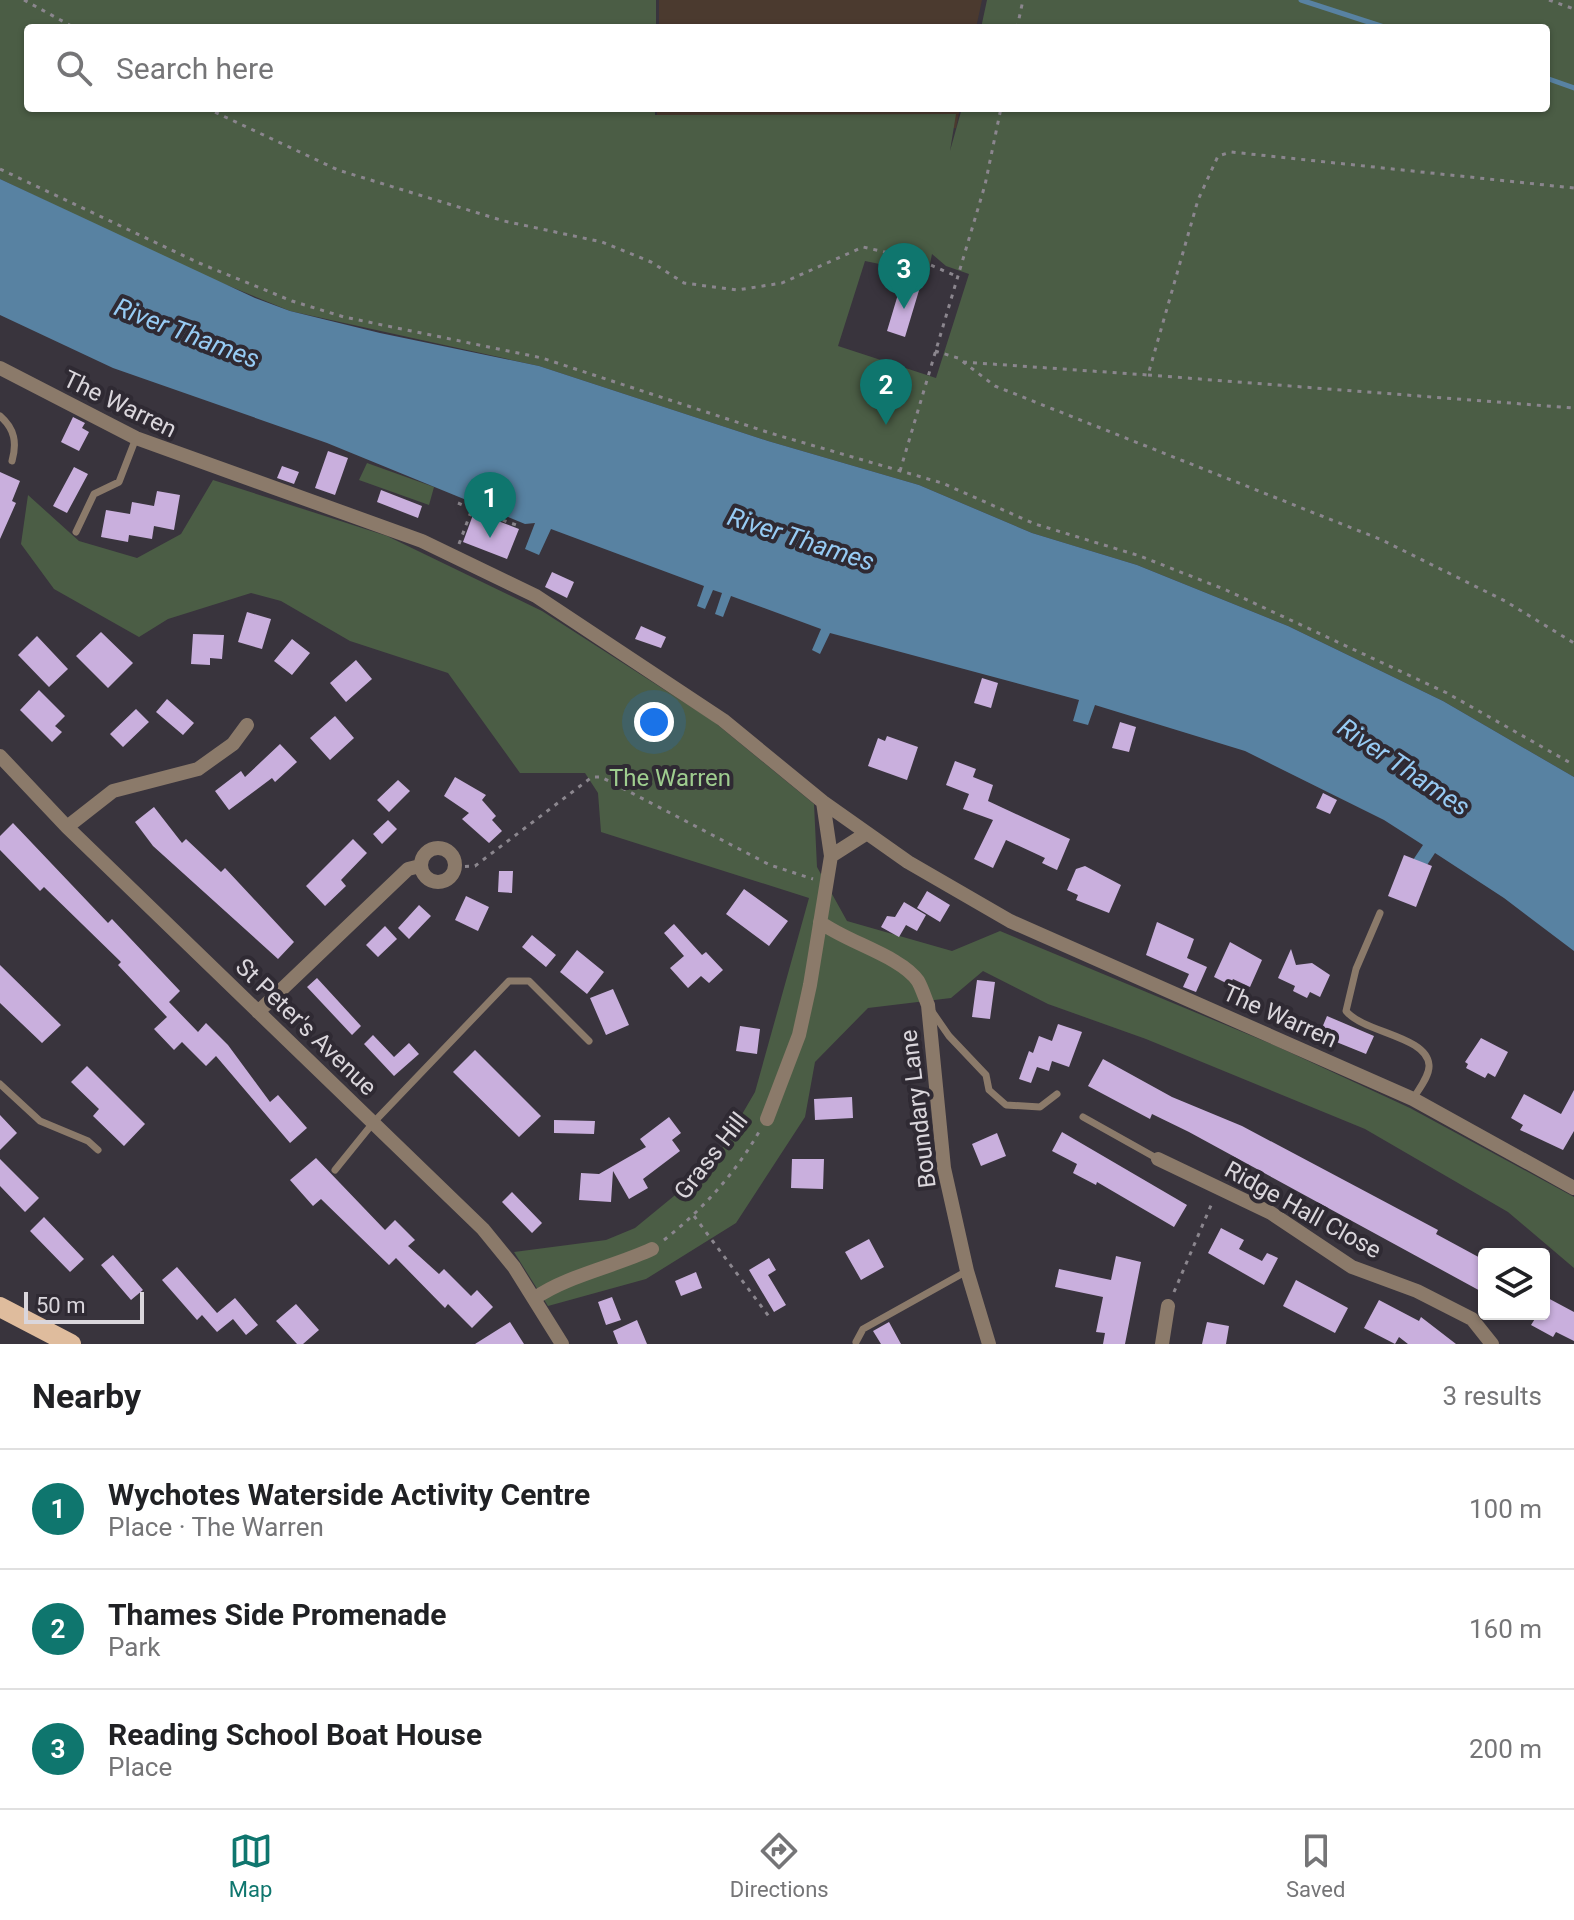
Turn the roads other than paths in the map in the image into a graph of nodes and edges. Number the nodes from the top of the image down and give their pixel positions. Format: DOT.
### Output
graph roads {
  1 [pos="0,368"];
  2 [pos="0,416"];
  3 [pos="136,438"];
  4 [pos="12,461"];
  5 [pos="76,532"];
  6 [pos="247,725"];
  7 [pos="0,756"];
  8 [pos="823,802"];
  9 [pos="67,827"];
  10 [pos="867,833"];
  11 [pos="831,856"];
  12 [pos="420,866"];
  13 [pos="1380,913"];
  14 [pos="820,922"];
  15 [pos="928,1005"];
  16 [pos="258,1012"];
  17 [pos="589,1041"];
  18 [pos="0,1084"];
  19 [pos="1057,1094"];
  20 [pos="1413,1099"];
  21 [pos="1083,1117"];
  22 [pos="767,1119"];
  23 [pos="373,1123"];
  24 [pos="98,1150"];
  25 [pos="1169,1159"];
  26 [pos="335,1170"];
  27 [pos="1574,1188"];
  28 [pos="652,1249"];
  29 [pos="967,1271"];
  30 [pos="535,1298"];
  31 [pos="1168,1306"];
  32 [pos="0,1307"];
  33 [pos="856,1342"];
  34 [pos="71,1344"];
  35 [pos="562,1344"];
  36 [pos="989,1344"];
  37 [pos="1162,1344"];
  38 [pos="1492,1344"];
  1 -- 3 [label="street, The Warren"];
  2 -- 4 [label="lane"];
  3 -- 5 [label="lane"];
  3 -- 8 [label="street, The Warren"];
  6 -- 9 [label="street"];
  7 -- 9 [label="street, St Peter's Avenue"];
  8 -- 10 [label="street, The Warren"];
  8 -- 11 [label="street, Grass Hill"];
  9 -- 16 [label="street, St Peter's Avenue"];
  10 -- 11 [label="street"];
  10 -- 20 [label="street, The Warren"];
  11 -- 14 [label="street, Grass Hill"];
  12 -- 12 [label="street"];
  12 -- 16 [label="street"];
  13 -- 20 [label="lane"];
  14 -- 15 [label="street, Boundary Lane"];
  14 -- 22 [label="street, Grass Hill"];
  15 -- 19 [label="lane"];
  15 -- 29 [label="street, Boundary Lane"];
  16 -- 23 [label="street, St Peter's Avenue"];
  17 -- 23 [label="lane"];
  18 -- 24 [label="lane"];
  20 -- 27 [label="street, The Warren"];
  21 -- 25 [label="lane, Ridge Hall Close"];
  23 -- 26 [label="lane"];
  23 -- 30 [label="street, St Peter's Avenue"];
  25 -- 38 [label="street, Ridge Hall Close"];
  28 -- 30 [label="street"];
  29 -- 33 [label="lane"];
  29 -- 36 [label="street, Boundary Lane"];
  30 -- 35 [label="street, St Peter's Avenue"];
  31 -- 37 [label="street"];
  32 -- 34 [label="main road"];
}
